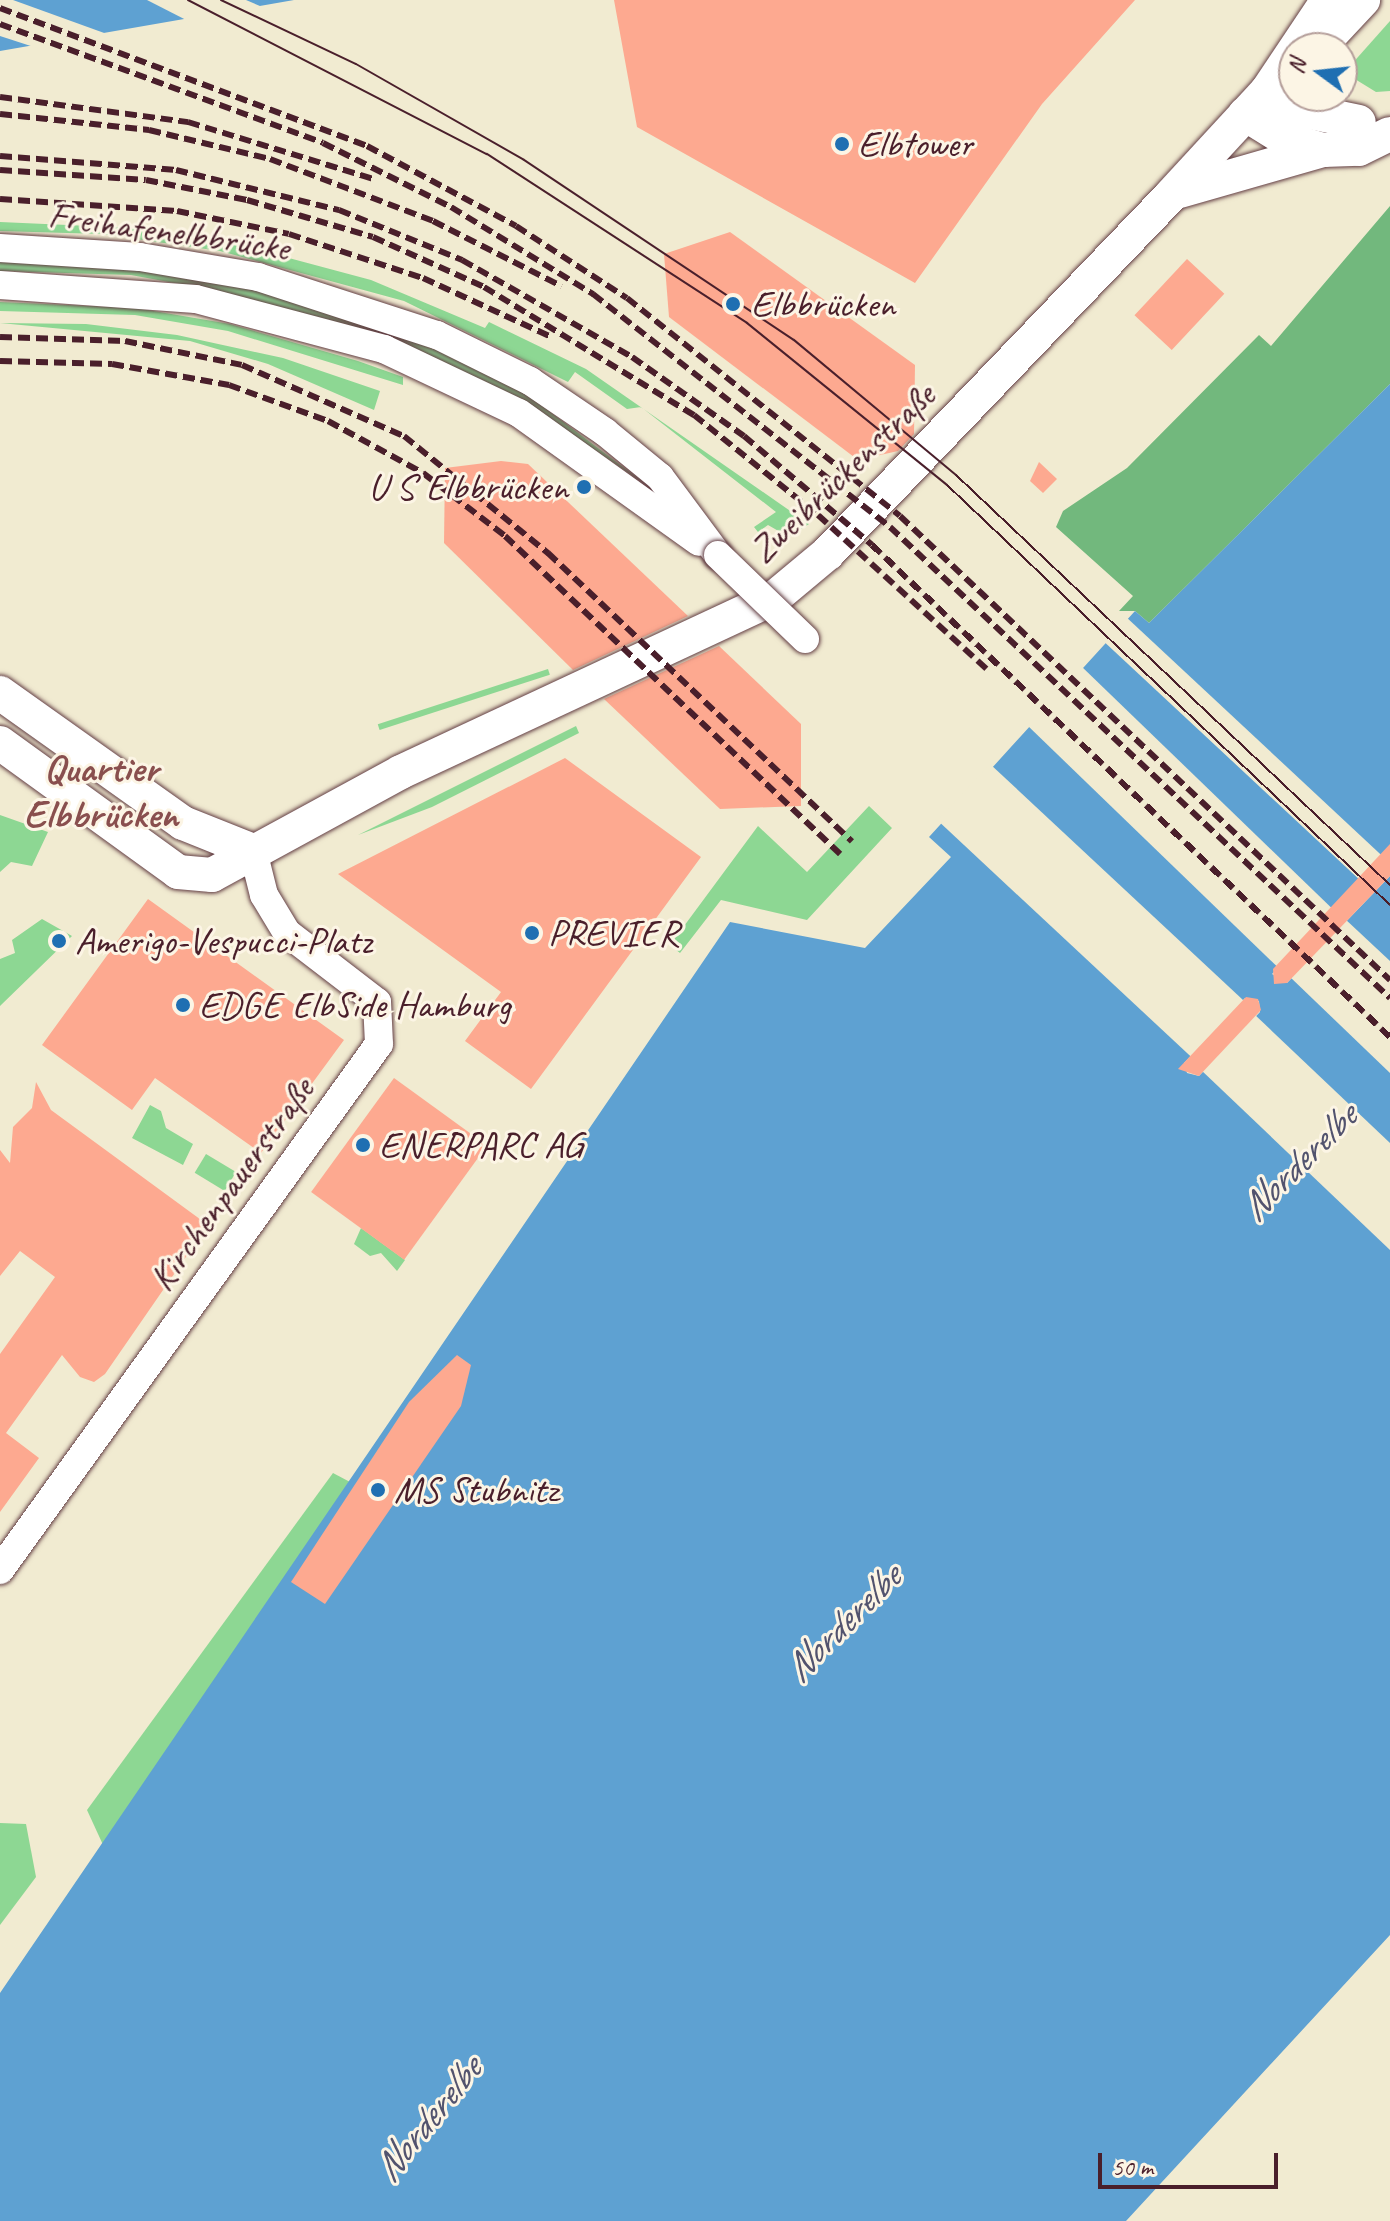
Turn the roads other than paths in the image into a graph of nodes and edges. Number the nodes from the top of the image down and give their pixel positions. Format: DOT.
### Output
graph roads {
  1 [pos="1328,0"];
  2 [pos="1363,0"];
  3 [pos="1334,32"];
  4 [pos="1269,92"];
  5 [pos="1354,112"];
  6 [pos="1378,130"];
  7 [pos="1323,150"];
  8 [pos="1172,194"];
  9 [pos="0,248"];
  10 [pos="0,285"];
  11 [pos="718,555"];
  12 [pos="805,639"];
  13 [pos="0,693"];
  14 [pos="0,743"];
  15 [pos="253,851"];
  16 [pos="0,1570"];
  1 -- 4 [label="main road, Zweibrückenstraße"];
  2 -- 3 [label="main road"];
  4 -- 6 [label="main road"];
  4 -- 7 [label="main road"];
  4 -- 8 [label="main road, Zweibrückenstraße"];
  5 -- 6 [label="main road"];
  6 -- 7 [label="main road"];
  7 -- 8 [label="main road"];
  8 -- 15 [label="main road, Zweibrückenstraße"];
  9 -- 11 [label="street, Freihafenelbbrücke"];
  10 -- 11 [label="street, Freihafenelbbrücke"];
  11 -- 12 [label="street, Freihafenelbbrücke, bridge"];
  13 -- 15 [label="main road"];
  14 -- 15 [label="main road, Zweibrückenstraße"];
  15 -- 16 [label="street, Kirchenpauerstraße"];
}
